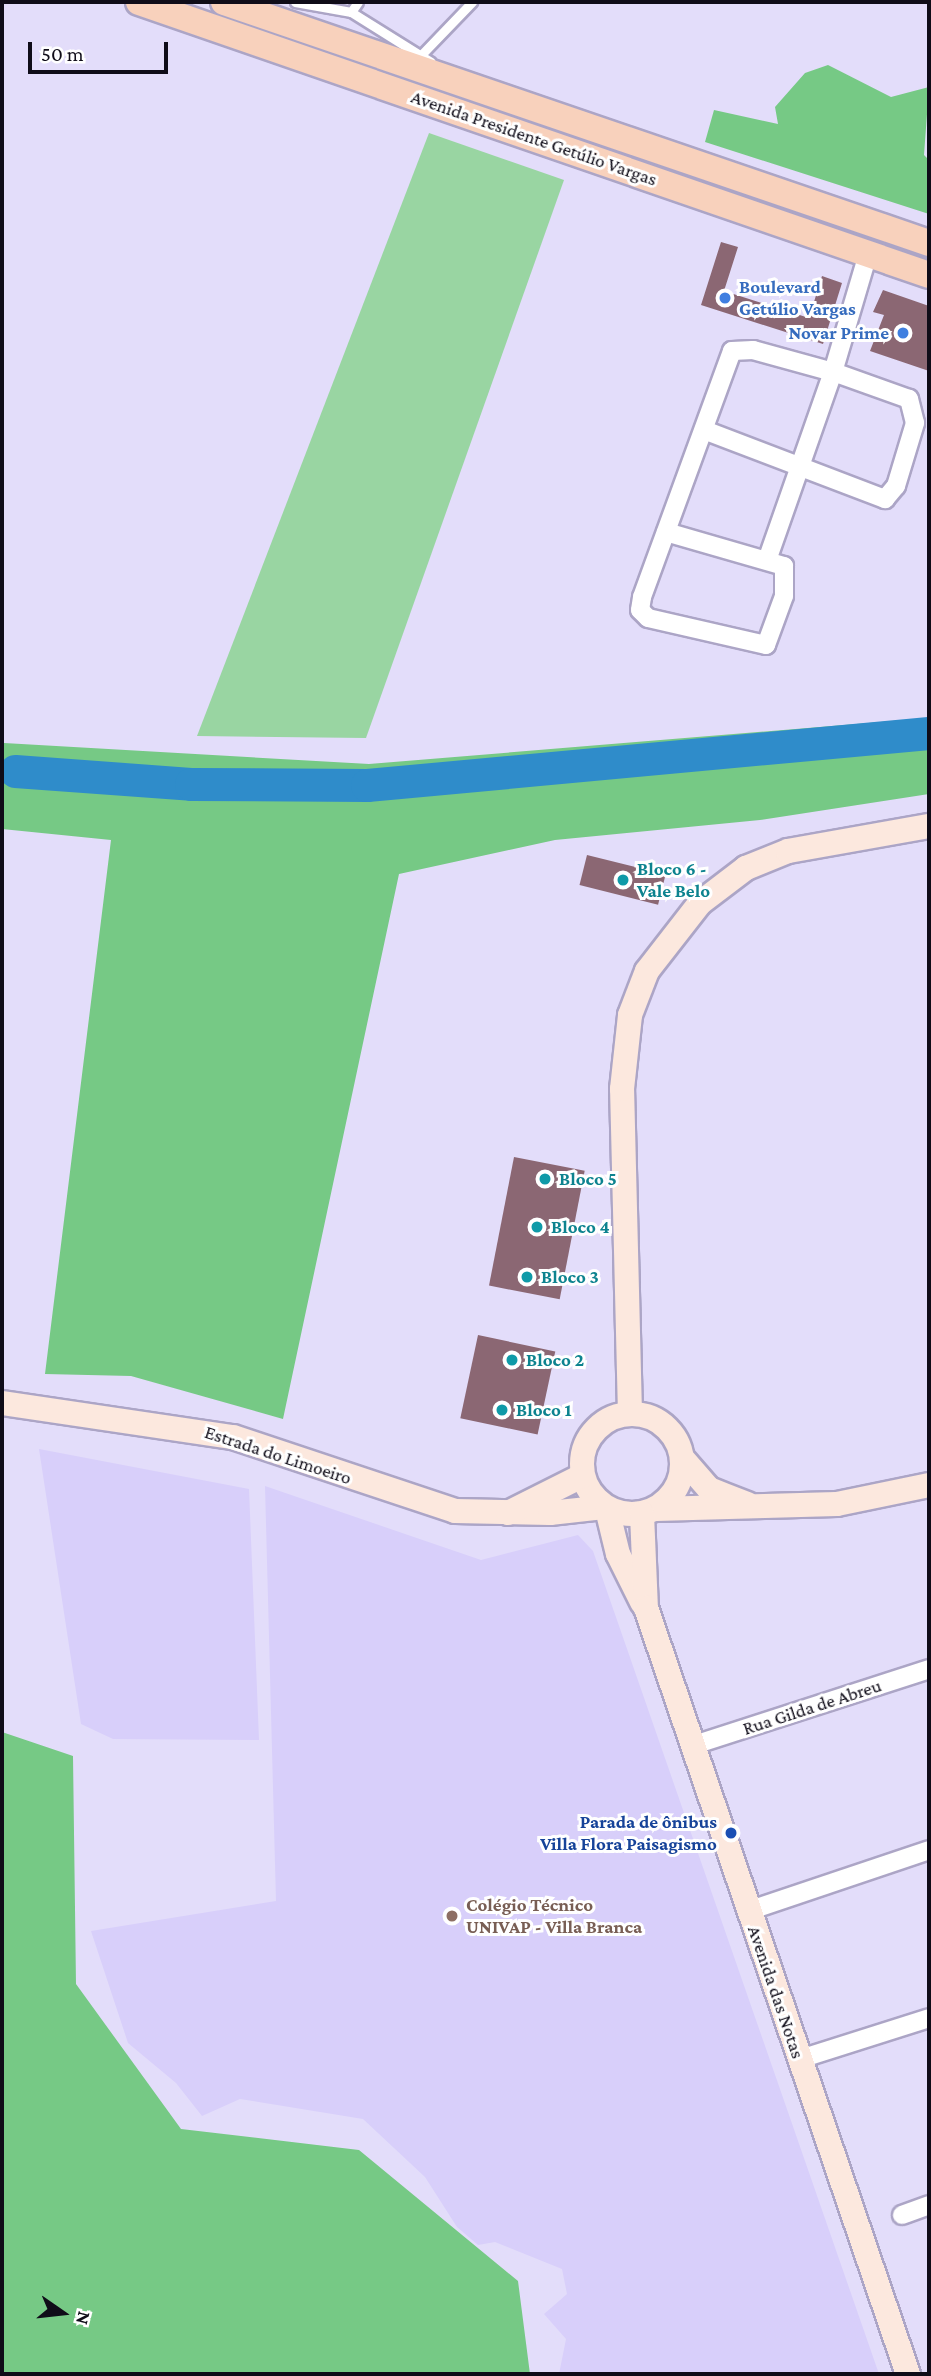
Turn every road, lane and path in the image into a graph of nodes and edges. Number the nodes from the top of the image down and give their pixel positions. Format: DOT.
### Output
graph roads {
  1 [pos="139,2"];
  2 [pos="224,2"];
  3 [pos="295,2"];
  4 [pos="358,2"];
  5 [pos="471,2"];
  6 [pos="351,12"];
  7 [pos="421,55"];
  8 [pos="454,81"];
  9 [pos="929,243"];
  10 [pos="868,254"];
  11 [pos="929,275"];
  12 [pos="833,372"];
  13 [pos="704,430"];
  14 [pos="797,467"];
  15 [pos="666,532"];
  16 [pos="767,560"];
  17 [pos="929,826"];
  18 [pos="2,1404"];
  19 [pos="630,1414"];
  20 [pos="682,1458"];
  21 [pos="582,1476"];
  22 [pos="929,1485"];
  23 [pos="754,1506"];
  24 [pos="605,1508"];
  25 [pos="649,1511"];
  26 [pos="508,1513"];
  27 [pos="646,1608"];
  28 [pos="929,1669"];
  29 [pos="694,1745"];
  30 [pos="929,1850"];
  31 [pos="748,1910"];
  32 [pos="929,2018"];
  33 [pos="800,2059"];
  34 [pos="929,2205"];
  35 [pos="902,2215"];
  36 [pos="908,2374"];
  1 -- 10 [label="main road, Avenida Presidente Getúlio Vargas"];
  2 -- 8 [label="main road, Avenida Presidente Getúlio Vargas"];
  3 -- 6 [label="lane"];
  4 -- 6 [label="lane"];
  5 -- 7 [label="lane"];
  6 -- 7 [label="lane"];
  7 -- 8 [label="lane"];
  8 -- 9 [label="main road, Avenida Presidente Getúlio Vargas"];
  10 -- 11 [label="main road, Avenida Presidente Getúlio Vargas"];
  10 -- 12 [label="street"];
  12 -- 13 [label="street"];
  12 -- 14 [label="street"];
  12 -- 14 [label="street"];
  13 -- 14 [label="street"];
  13 -- 15 [label="street"];
  14 -- 16 [label="street"];
  15 -- 16 [label="street"];
  15 -- 16 [label="street"];
  17 -- 19 [label="main road"];
  18 -- 26 [label="main road, Estrada do Limoeiro"];
  19 -- 20 [label="main road"];
  19 -- 21 [label="main road"];
  20 -- 23 [label="main road"];
  20 -- 25 [label="main road"];
  21 -- 24 [label="main road, Avenida das Notas"];
  21 -- 26 [label="main road, Estrada do Limoeiro"];
  22 -- 23 [label="main road"];
  23 -- 25 [label="main road"];
  24 -- 25 [label="main road"];
  24 -- 26 [label="main road, Estrada do Limoeiro"];
  24 -- 27 [label="main road, Avenida das Notas"];
  25 -- 27 [label="main road, Avenida das Notas"];
  27 -- 29 [label="main road, Avenida das Notas"];
  28 -- 29 [label="street, Rua Gilda de Abreu"];
  29 -- 31 [label="main road, Avenida das Notas"];
  30 -- 31 [label="street"];
  31 -- 33 [label="main road, Avenida das Notas"];
  32 -- 33 [label="street"];
  33 -- 36 [label="main road, Avenida das Notas"];
  34 -- 35 [label="street"];
}
